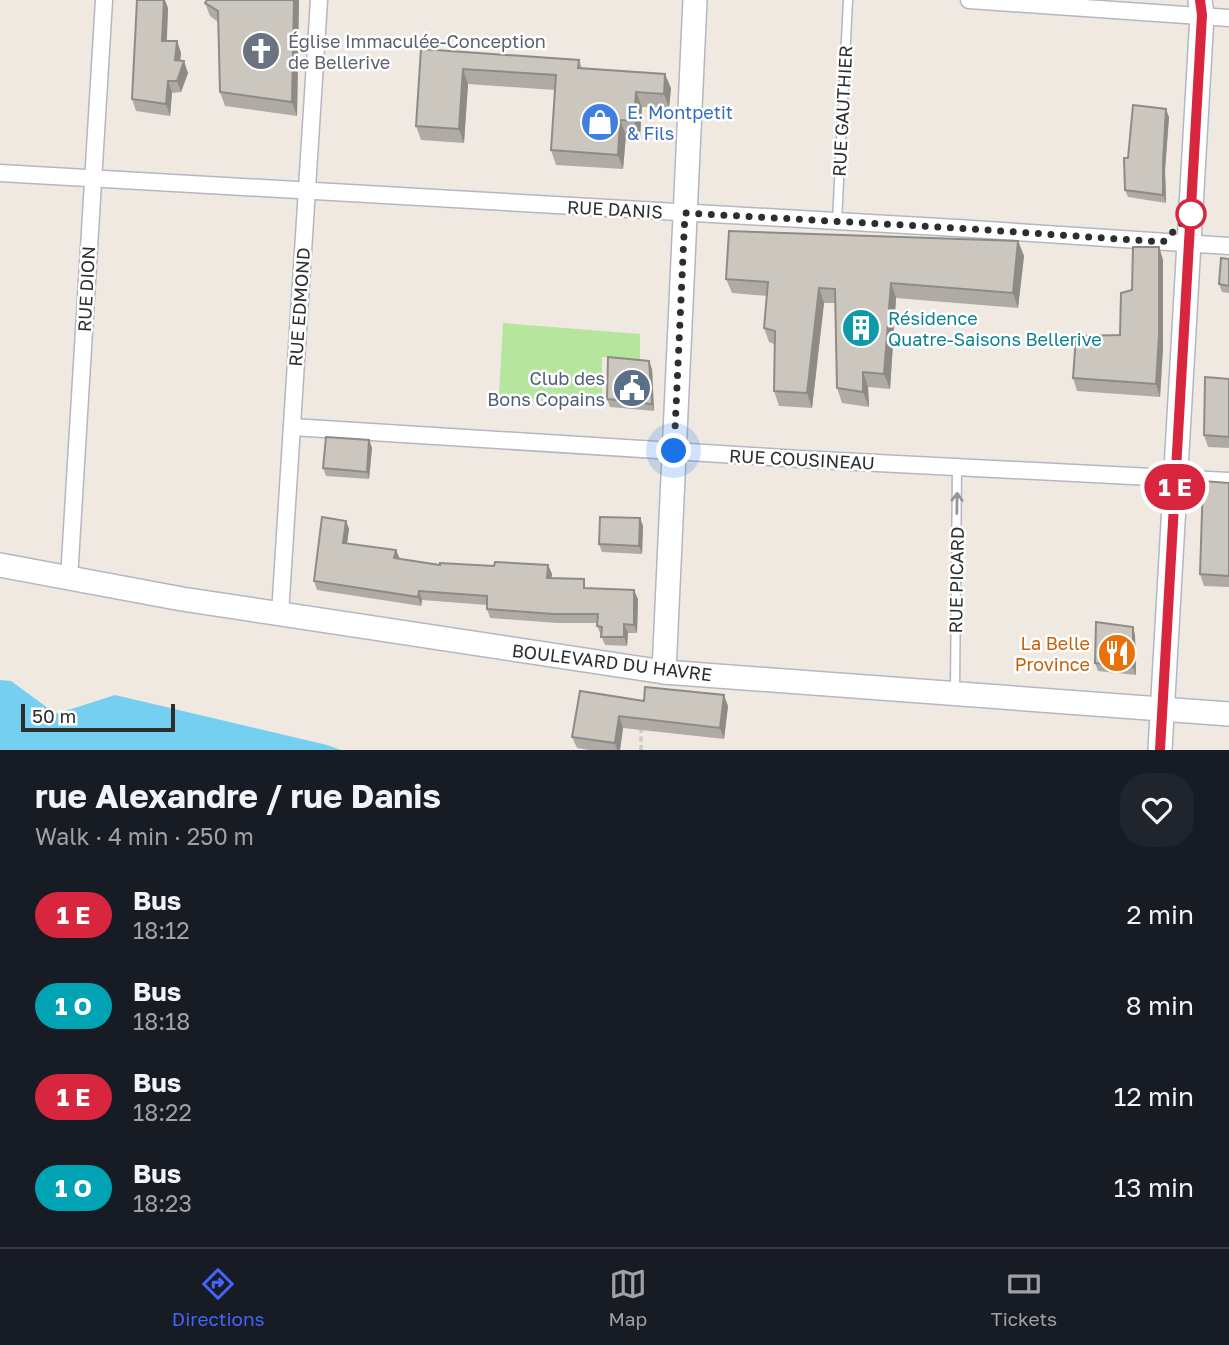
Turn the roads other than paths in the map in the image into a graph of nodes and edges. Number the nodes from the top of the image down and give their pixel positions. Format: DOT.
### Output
graph roads {
  1 [pos="104,0"];
  2 [pos="318,0"];
  3 [pos="695,0"];
  4 [pos="848,0"];
  5 [pos="969,0"];
  6 [pos="1201,8"];
  7 [pos="1229,18"];
  8 [pos="0,173"];
  9 [pos="93,179"];
  10 [pos="306,192"];
  11 [pos="685,213"];
  12 [pos="837,222"];
  13 [pos="1189,244"];
  14 [pos="1229,246"];
  15 [pos="292,427"];
  16 [pos="674,451"];
  17 [pos="957,467"];
  18 [pos="1176,478"];
  19 [pos="1229,481"];
  20 [pos="0,565"];
  21 [pos="69,579"];
  22 [pos="280,614"];
  23 [pos="664,672"];
  24 [pos="955,694"];
  25 [pos="1162,709"];
  26 [pos="1229,714"];
  27 [pos="1160,750"];
  1 -- 9 [label="street, RUE DION"];
  2 -- 10 [label="street, RUE EDMOND"];
  3 -- 11 [label="street"];
  4 -- 12 [label="lane, RUE GAUTHIER"];
  5 -- 6 [label="street"];
  6 -- 7 [label="street"];
  6 -- 13 [label="street"];
  8 -- 9 [label="street, RUE DANIS"];
  9 -- 10 [label="street, RUE DANIS"];
  9 -- 21 [label="street, RUE DION"];
  10 -- 11 [label="street, RUE DANIS"];
  10 -- 15 [label="street, RUE EDMOND"];
  11 -- 12 [label="street, RUE DANIS"];
  11 -- 16 [label="street"];
  12 -- 13 [label="street, RUE DANIS"];
  13 -- 14 [label="street, RUE DANIS"];
  13 -- 18 [label="street"];
  15 -- 16 [label="street, RUE COUSINEAU"];
  15 -- 22 [label="street, RUE EDMOND"];
  16 -- 17 [label="street, RUE COUSINEAU"];
  16 -- 23 [label="street"];
  17 -- 18 [label="street, RUE COUSINEAU"];
  24 -- 17 [label="lane, RUE PICARD, one-way"];
  18 -- 19 [label="street, RUE COUSINEAU"];
  18 -- 25 [label="street"];
  20 -- 21 [label="street, BOULEVARD DU HAVRE"];
  21 -- 22 [label="street, BOULEVARD DU HAVRE"];
  22 -- 23 [label="street, BOULEVARD DU HAVRE"];
  23 -- 24 [label="street, BOULEVARD DU HAVRE"];
  24 -- 25 [label="street, BOULEVARD DU HAVRE"];
  25 -- 26 [label="street, BOULEVARD DU HAVRE"];
  25 -- 27 [label="street"];
}
